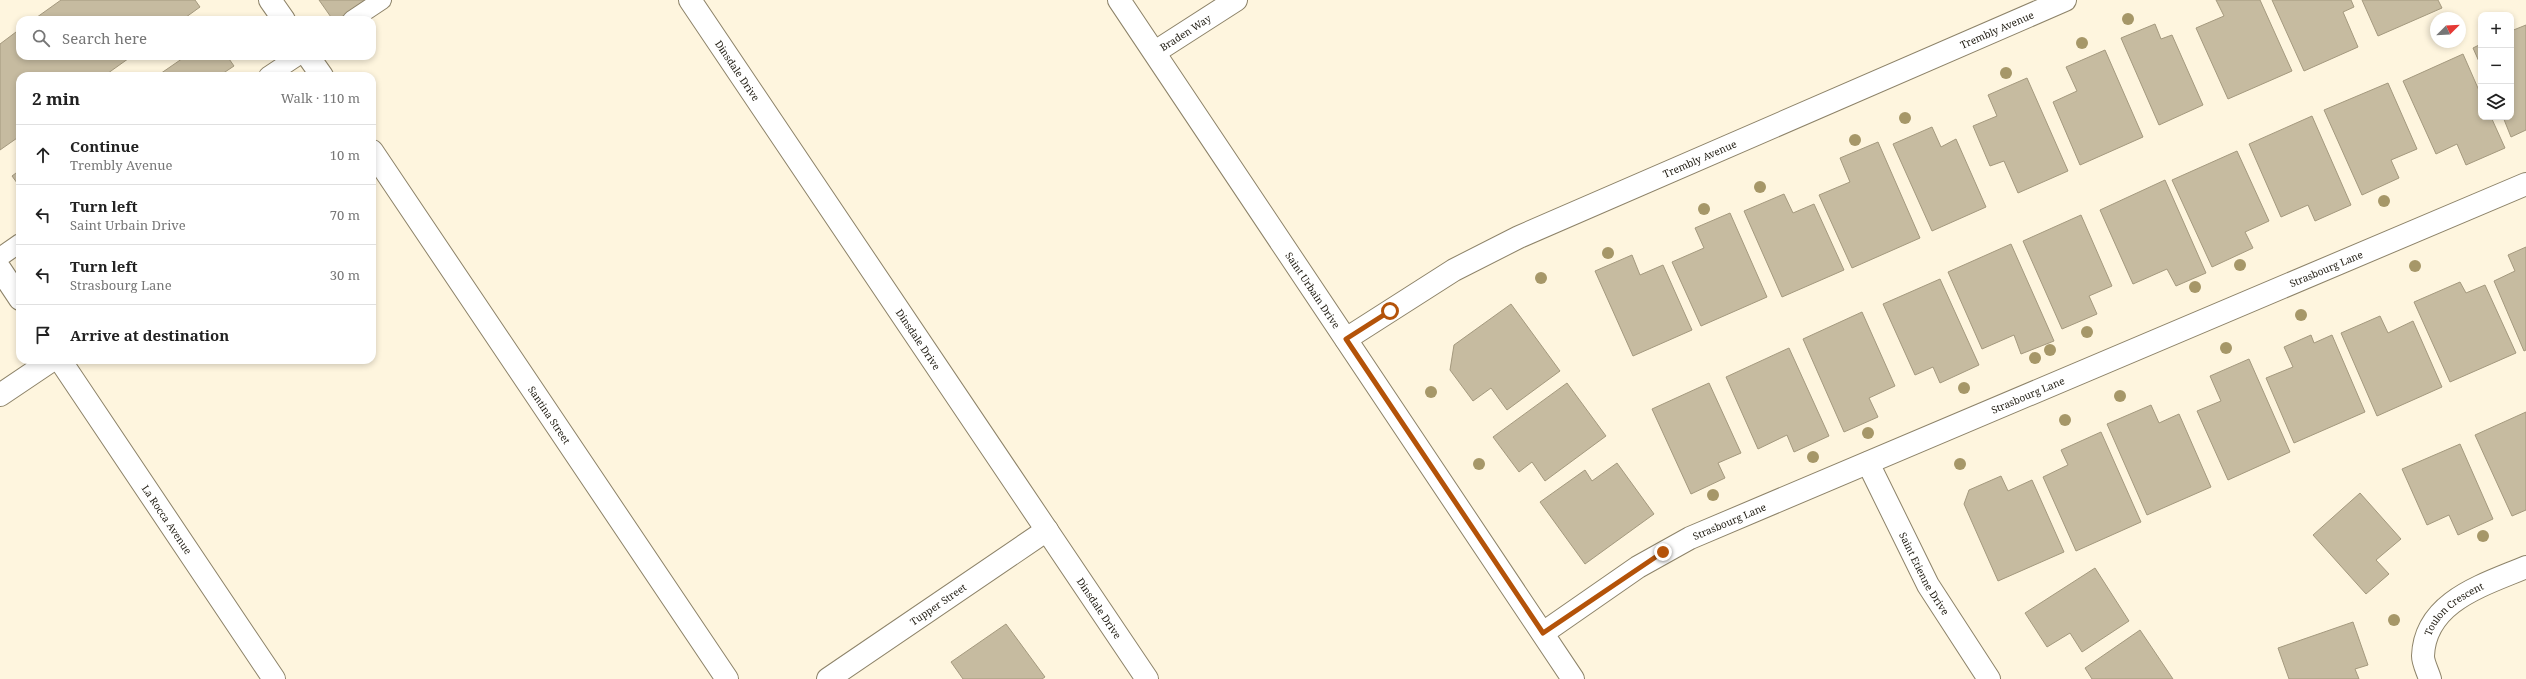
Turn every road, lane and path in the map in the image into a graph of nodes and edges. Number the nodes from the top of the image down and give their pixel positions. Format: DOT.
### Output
graph roads {
  1 [pos="270,0"];
  2 [pos="382,0"];
  3 [pos="690,0"];
  4 [pos="1119,0"];
  5 [pos="1236,0"];
  6 [pos="2065,0"];
  7 [pos="281,16"];
  8 [pos="358,16"];
  9 [pos="1155,52"];
  10 [pos="292,60"];
  11 [pos="311,60"];
  12 [pos="274,72"];
  13 [pos="319,72"];
  14 [pos="376,157"];
  15 [pos="2526,184"];
  16 [pos="16,246"];
  17 [pos="0,257"];
  18 [pos="0,269"];
  19 [pos="16,294"];
  20 [pos="1346,339"];
  21 [pos="46,364"];
  22 [pos="63,364"];
  23 [pos="0,395"];
  24 [pos="1868,463"];
  25 [pos="1047,530"];
  26 [pos="2526,567"];
  27 [pos="1543,633"];
  28 [pos="274,679"];
  29 [pos="727,679"];
  30 [pos="828,679"];
  31 [pos="1147,679"];
  32 [pos="1573,679"];
  33 [pos="1989,679"];
  34 [pos="2430,679"];
  1 -- 7 [label="street"];
  2 -- 8 [label="lane"];
  3 -- 25 [label="street, Dinsdale Drive"];
  4 -- 9 [label="street, Saint Urbain Drive"];
  5 -- 9 [label="street, Braden Way"];
  6 -- 20 [label="street, Trembly Avenue"];
  9 -- 20 [label="street, Saint Urbain Drive"];
  10 -- 12 [label="lane"];
  11 -- 13 [label="street"];
  14 -- 29 [label="street, Santina Street"];
  15 -- 24 [label="street, Strasbourg Lane"];
  16 -- 17 [label="lane"];
  18 -- 19 [label="street"];
  20 -- 27 [label="street, Saint Urbain Drive"];
  21 -- 23 [label="street"];
  22 -- 28 [label="street, La Rocca Avenue"];
  24 -- 27 [label="street, Strasbourg Lane"];
  24 -- 33 [label="street, Saint Etienne Drive"];
  25 -- 30 [label="street, Tupper Street"];
  25 -- 31 [label="street, Dinsdale Drive"];
  26 -- 34 [label="street, Toulon Crescent"];
  27 -- 32 [label="street, Saint Urbain Drive"];
}
